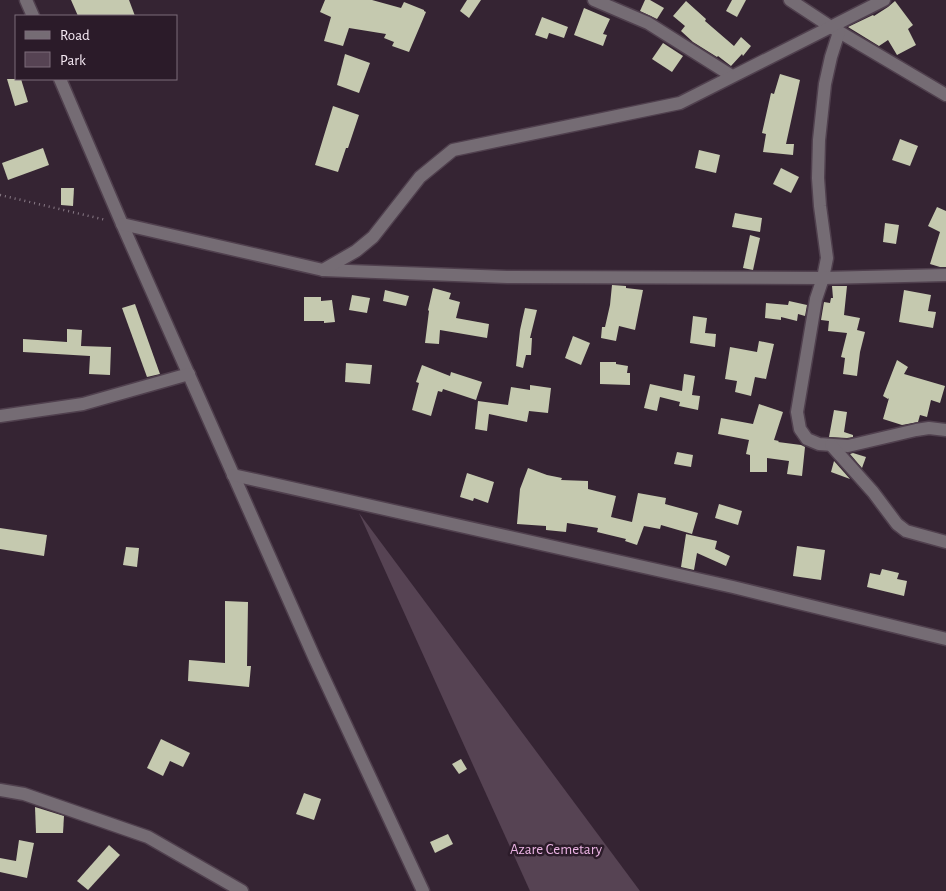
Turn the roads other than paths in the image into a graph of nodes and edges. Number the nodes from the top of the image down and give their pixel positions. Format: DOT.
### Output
graph roads {
  1 [pos="26,0"];
  2 [pos="594,0"];
  3 [pos="790,0"];
  4 [pos="884,0"];
  5 [pos="33,15"];
  6 [pos="835,29"];
  7 [pos="732,76"];
  8 [pos="60,80"];
  9 [pos="946,95"];
  10 [pos="122,224"];
  11 [pos="323,270"];
  12 [pos="946,274"];
  13 [pos="823,278"];
  14 [pos="189,374"];
  15 [pos="0,416"];
  16 [pos="946,430"];
  17 [pos="831,445"];
  18 [pos="233,475"];
  19 [pos="946,542"];
  20 [pos="946,639"];
  21 [pos="0,790"];
  22 [pos="242,891"];
  23 [pos="423,891"];
  1 -- 5 [label="street"];
  2 -- 7 [label="street"];
  3 -- 6 [label="street"];
  4 -- 6 [label="street"];
  6 -- 7 [label="street"];
  6 -- 9 [label="street"];
  6 -- 13 [label="street"];
  7 -- 11 [label="street"];
  8 -- 10 [label="street"];
  10 -- 11 [label="street"];
  10 -- 14 [label="street"];
  11 -- 13 [label="street"];
  12 -- 13 [label="street"];
  13 -- 17 [label="street"];
  14 -- 15 [label="street"];
  14 -- 18 [label="street"];
  16 -- 17 [label="street"];
  17 -- 19 [label="street"];
  18 -- 20 [label="street"];
  18 -- 23 [label="street"];
  21 -- 22 [label="street"];
}
